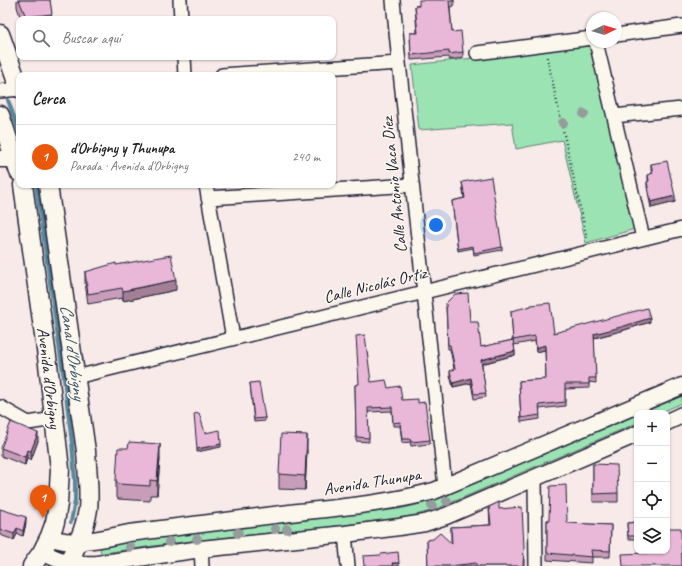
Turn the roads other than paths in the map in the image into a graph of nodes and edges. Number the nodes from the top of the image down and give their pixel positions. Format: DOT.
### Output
graph roads {
  1 [pos="180,0"];
  2 [pos="393,0"];
  3 [pos="181,16"];
  4 [pos="682,26"];
  5 [pos="0,34"];
  6 [pos="622,34"];
  7 [pos="586,39"];
  8 [pos="597,48"];
  9 [pos="477,53"];
  10 [pos="184,60"];
  11 [pos="399,63"];
  12 [pos="185,72"];
  13 [pos="266,72"];
  14 [pos="16,80"];
  15 [pos="16,89"];
  16 [pos="0,91"];
  17 [pos="682,109"];
  18 [pos="0,115"];
  19 [pos="614,116"];
  20 [pos="13,162"];
  21 [pos="412,185"];
  22 [pos="336,187"];
  23 [pos="23,188"];
  24 [pos="48,188"];
  25 [pos="310,188"];
  26 [pos="207,191"];
  27 [pos="682,229"];
  28 [pos="643,238"];
  29 [pos="424,292"];
  30 [pos="234,338"];
  31 [pos="76,377"];
  32 [pos="682,386"];
  33 [pos="0,407"];
  34 [pos="682,415"];
  35 [pos="54,419"];
  36 [pos="670,421"];
  37 [pos="634,435"];
  38 [pos="534,479"];
  39 [pos="445,486"];
  40 [pos="345,534"];
  41 [pos="50,536"];
  42 [pos="79,541"];
  43 [pos="201,549"];
  44 [pos="37,559"];
  45 [pos="66,564"];
  46 [pos="202,566"];
  47 [pos="348,566"];
  48 [pos="536,566"];
  1 -- 3 [label="street"];
  2 -- 11 [label="street, Calle Antonio Vaca Díez"];
  4 -- 6 [label="street"];
  5 -- 14 [label="main road"];
  7 -- 9 [label="street"];
  8 -- 19 [label="street"];
  10 -- 12 [label="street"];
  11 -- 13 [label="street"];
  11 -- 21 [label="street, Calle Antonio Vaca Díez"];
  15 -- 16 [label="street"];
  17 -- 19 [label="street"];
  18 -- 20 [label="main road"];
  19 -- 28 [label="street"];
  21 -- 22 [label="street"];
  21 -- 29 [label="street, Calle Antonio Vaca Díez"];
  23 -- 35 [label="main road, Avenida d'Orbigny"];
  24 -- 31 [label="main road, Avenida d'Orbigny"];
  25 -- 26 [label="street"];
  26 -- 30 [label="street"];
  27 -- 28 [label="street, Calle Nicolás Ortiz"];
  28 -- 29 [label="street, Calle Nicolás Ortiz"];
  29 -- 30 [label="street, Calle Nicolás Ortiz"];
  29 -- 39 [label="street, Calle Antonio Vaca Díez"];
  30 -- 31 [label="street, Calle Nicolás Ortiz"];
  31 -- 42 [label="main road, Avenida d'Orbigny"];
  32 -- 39 [label="street, Avenida Thunupa"];
  33 -- 35 [label="street"];
  34 -- 36 [label="street"];
  35 -- 41 [label="main road, Avenida d'Orbigny"];
  37 -- 38 [label="street"];
  38 -- 40 [label="street"];
  38 -- 48 [label="street"];
  39 -- 42 [label="street, Avenida Thunupa"];
  40 -- 43 [label="street"];
  40 -- 47 [label="street"];
  41 -- 42 [label="street, Avenida Thunupa"];
  41 -- 44 [label="main road, Avenida d'Orbigny"];
  42 -- 45 [label="main road, Avenida d'Orbigny"];
  43 -- 45 [label="street"];
  43 -- 46 [label="street"];
  44 -- 45 [label="street"];
}
